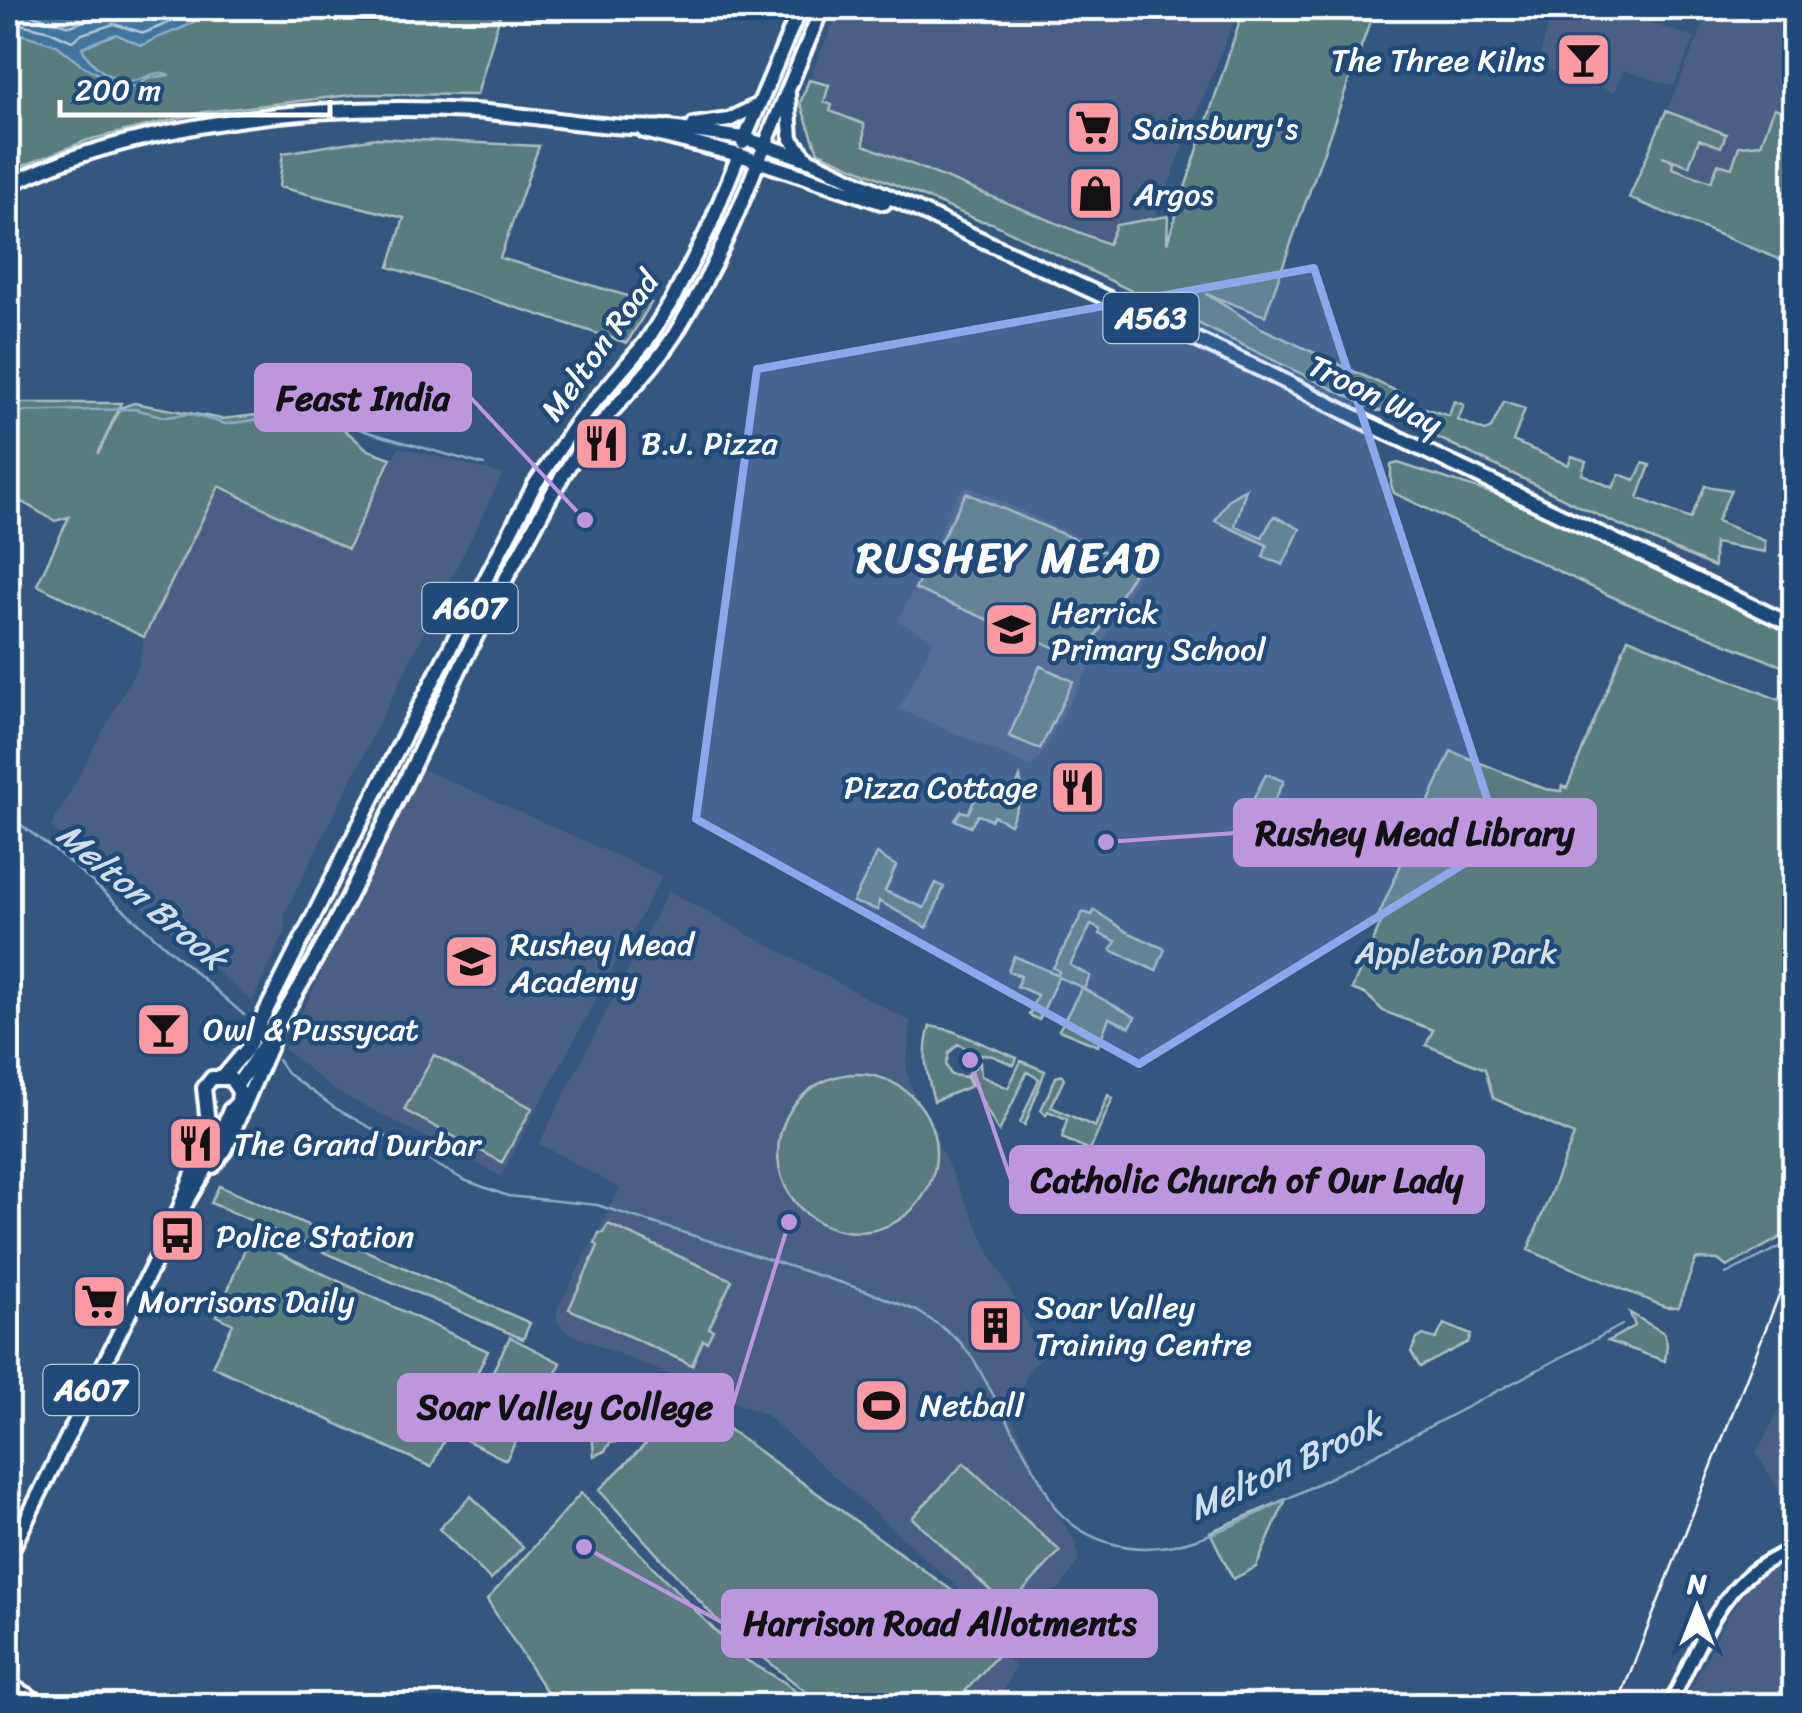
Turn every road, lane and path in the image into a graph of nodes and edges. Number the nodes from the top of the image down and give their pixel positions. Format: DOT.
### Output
graph roads {
  1 [pos="800,8"];
  2 [pos="822,8"];
  3 [pos="788,86"];
  4 [pos="756,106"];
  5 [pos="629,127"];
  6 [pos="662,127"];
  7 [pos="744,138"];
  8 [pos="764,144"];
  9 [pos="739,155"];
  10 [pos="812,161"];
  11 [pos="758,162"];
  12 [pos="8,185"];
  13 [pos="929,218"];
  14 [pos="646,342"];
  15 [pos="662,352"];
  16 [pos="487,615"];
  17 [pos="1794,626"];
  18 [pos="446,658"];
  19 [pos="326,891"];
  20 [pos="346,904"];
  21 [pos="274,1032"];
  22 [pos="224,1076"];
  23 [pos="238,1085"];
  24 [pos="208,1107"];
  25 [pos="230,1110"];
  26 [pos="200,1180"];
  27 [pos="174,1224"];
  28 [pos="1794,1547"];
  29 [pos="8,1557"];
  30 [pos="8,1683"];
  31 [pos="48,1706"];
  32 [pos="1669,1706"];
  1 -- 4 [label="main road, Melton Road / A607"];
  2 -- 3 [label="main road, Melton Road / A607"];
  3 -- 8 [label="main road, Melton Road / A607"];
  3 -- 10 [label="main road, Melton Road / A607"];
  4 -- 6 [label="main road"];
  4 -- 7 [label="main road, Melton Road / A607"];
  5 -- 6 [label="main road"];
  5 -- 9 [label="main road, Troon Way"];
  5 -- 12 [label="main road"];
  6 -- 7 [label="main road, Troon Way"];
  7 -- 8 [label="main road, Troon Way"];
  7 -- 9 [label="main road, Melton Road / A607"];
  8 -- 10 [label="main road, Troon Way"];
  8 -- 11 [label="main road, Melton Road / A607"];
  9 -- 11 [label="main road, Troon Way"];
  9 -- 14 [label="main road, Melton Road / A607"];
  10 -- 13 [label="main road, Troon Way"];
  11 -- 13 [label="main road, Troon Way"];
  11 -- 15 [label="main road, Melton Road / A607"];
  13 -- 17 [label="main road, Troon Way / A563"];
  14 -- 15 [label="main road"];
  14 -- 18 [label="main road, Melton Road / A607"];
  15 -- 16 [label="main road, Melton Road / A607"];
  16 -- 18 [label="main road"];
  16 -- 20 [label="main road, Melton Road / A607"];
  18 -- 19 [label="main road, Melton Road / A607"];
  19 -- 20 [label="main road"];
  19 -- 22 [label="main road, Melton Road / A607"];
  20 -- 21 [label="main road, Melton Road / A607"];
  21 -- 23 [label="main road, Melton Road / A607"];
  21 -- 26 [label="main road"];
  22 -- 23 [label="main road"];
  22 -- 24 [label="main road, A607"];
  23 -- 25 [label="main road, A607"];
  24 -- 25 [label="main road"];
  24 -- 27 [label="main road, A607"];
  25 -- 26 [label="main road, A607"];
  26 -- 27 [label="main road, A607"];
  27 -- 29 [label="main road, A607"];
  28 -- 32 [label="street"];
  30 -- 31 [label="street"];
}
